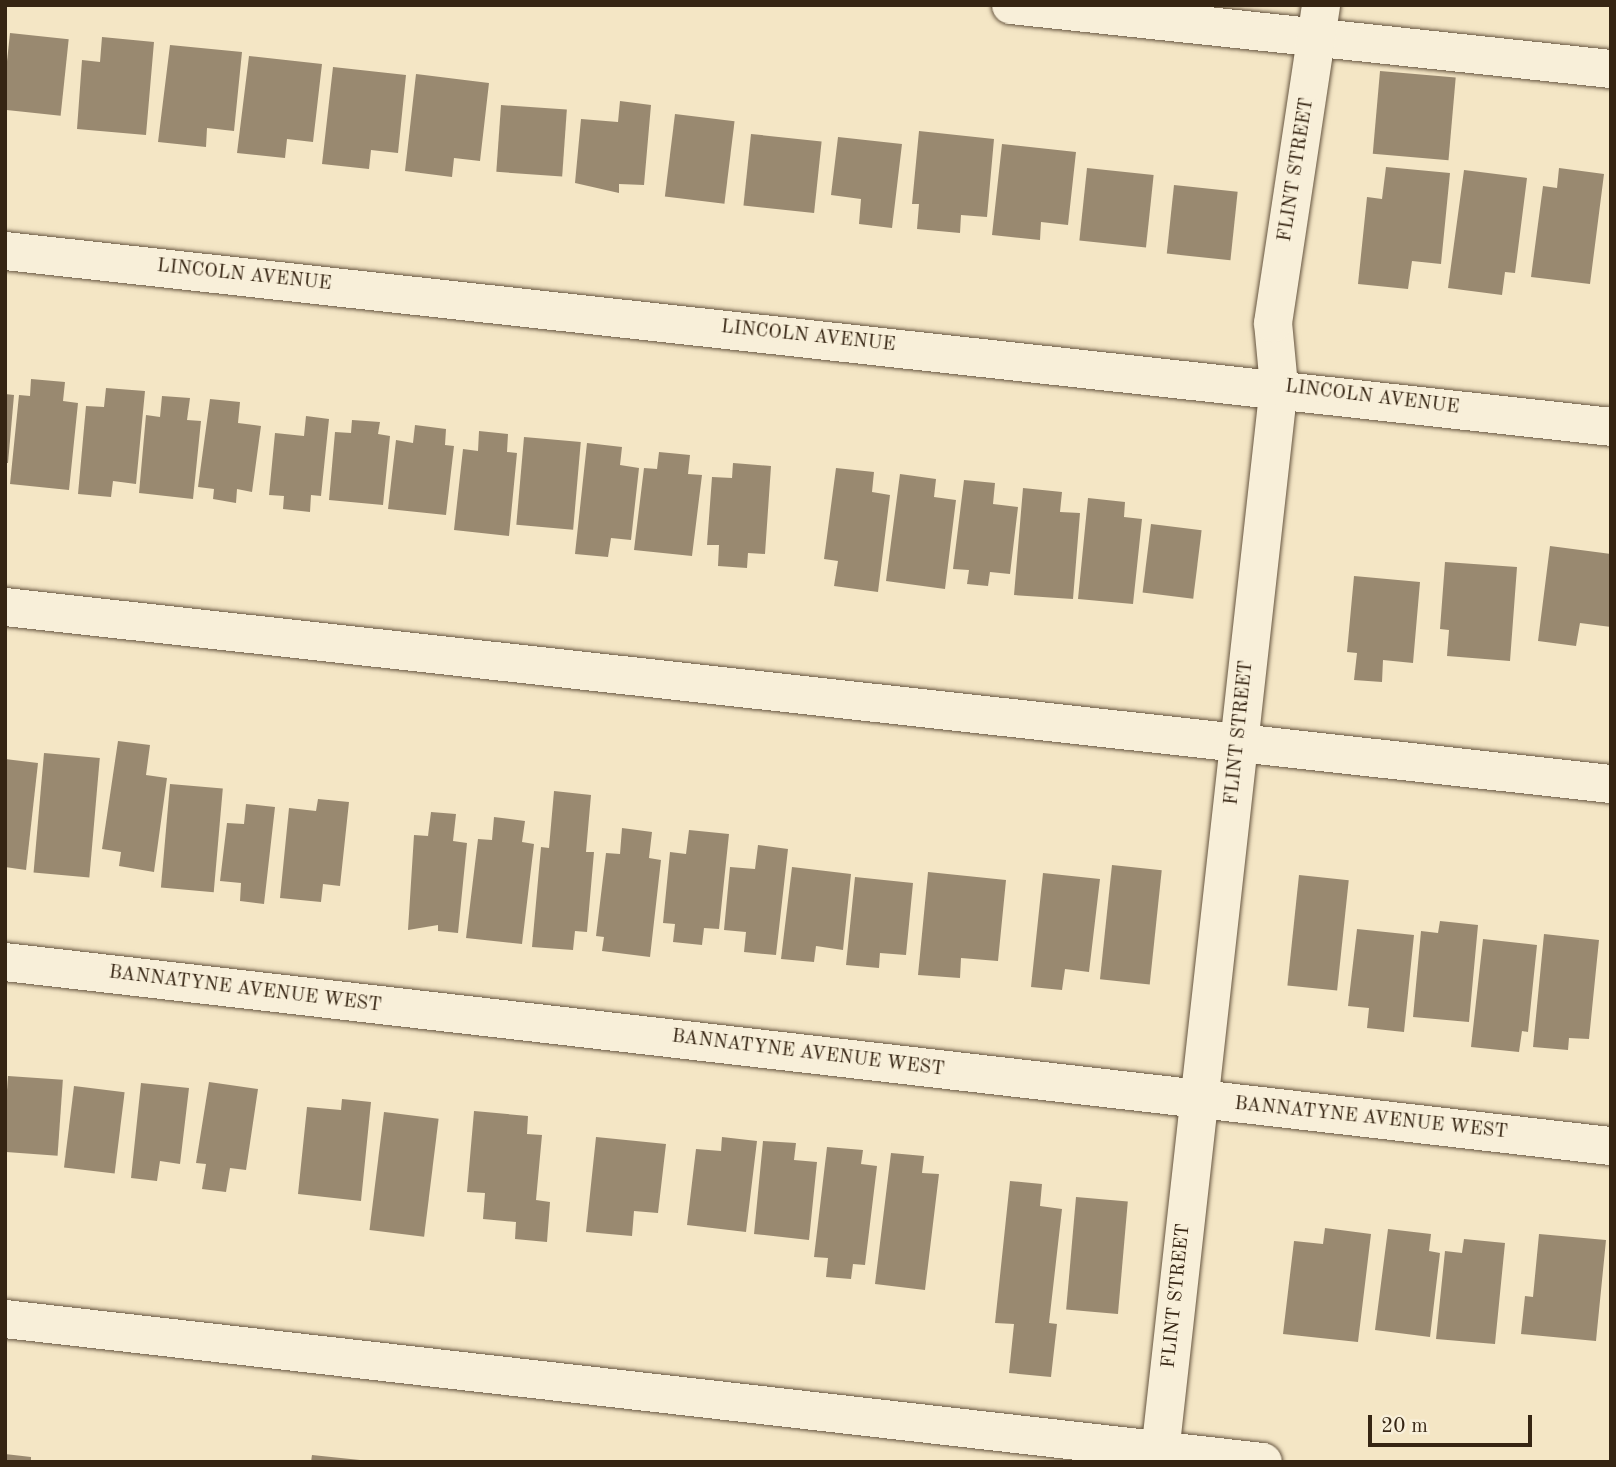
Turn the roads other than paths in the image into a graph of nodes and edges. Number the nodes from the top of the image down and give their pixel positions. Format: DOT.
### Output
graph roads {
  1 [pos="1011,5"];
  2 [pos="1320,22"];
  3 [pos="1611,69"];
  4 [pos="5,251"];
  5 [pos="1279,386"];
  6 [pos="1611,427"];
  7 [pos="5,607"];
  8 [pos="1239,741"];
  9 [pos="1611,784"];
  10 [pos="5,962"];
  11 [pos="1199,1100"];
  12 [pos="1611,1146"];
  13 [pos="5,1319"];
  14 [pos="1159,1456"];
  15 [pos="1264,1462"];
  1 -- 2 [label="street"];
  2 -- 3 [label="street"];
  2 -- 5 [label="street, FLINT STREET"];
  4 -- 5 [label="street, LINCOLN AVENUE"];
  5 -- 6 [label="street, LINCOLN AVENUE"];
  5 -- 8 [label="street, FLINT STREET"];
  7 -- 8 [label="street"];
  8 -- 9 [label="street"];
  8 -- 11 [label="street, FLINT STREET"];
  10 -- 11 [label="street, BANNATYNE AVENUE WEST"];
  11 -- 12 [label="street, BANNATYNE AVENUE WEST"];
  11 -- 14 [label="street, FLINT STREET"];
  13 -- 14 [label="street"];
  14 -- 15 [label="street"];
}
